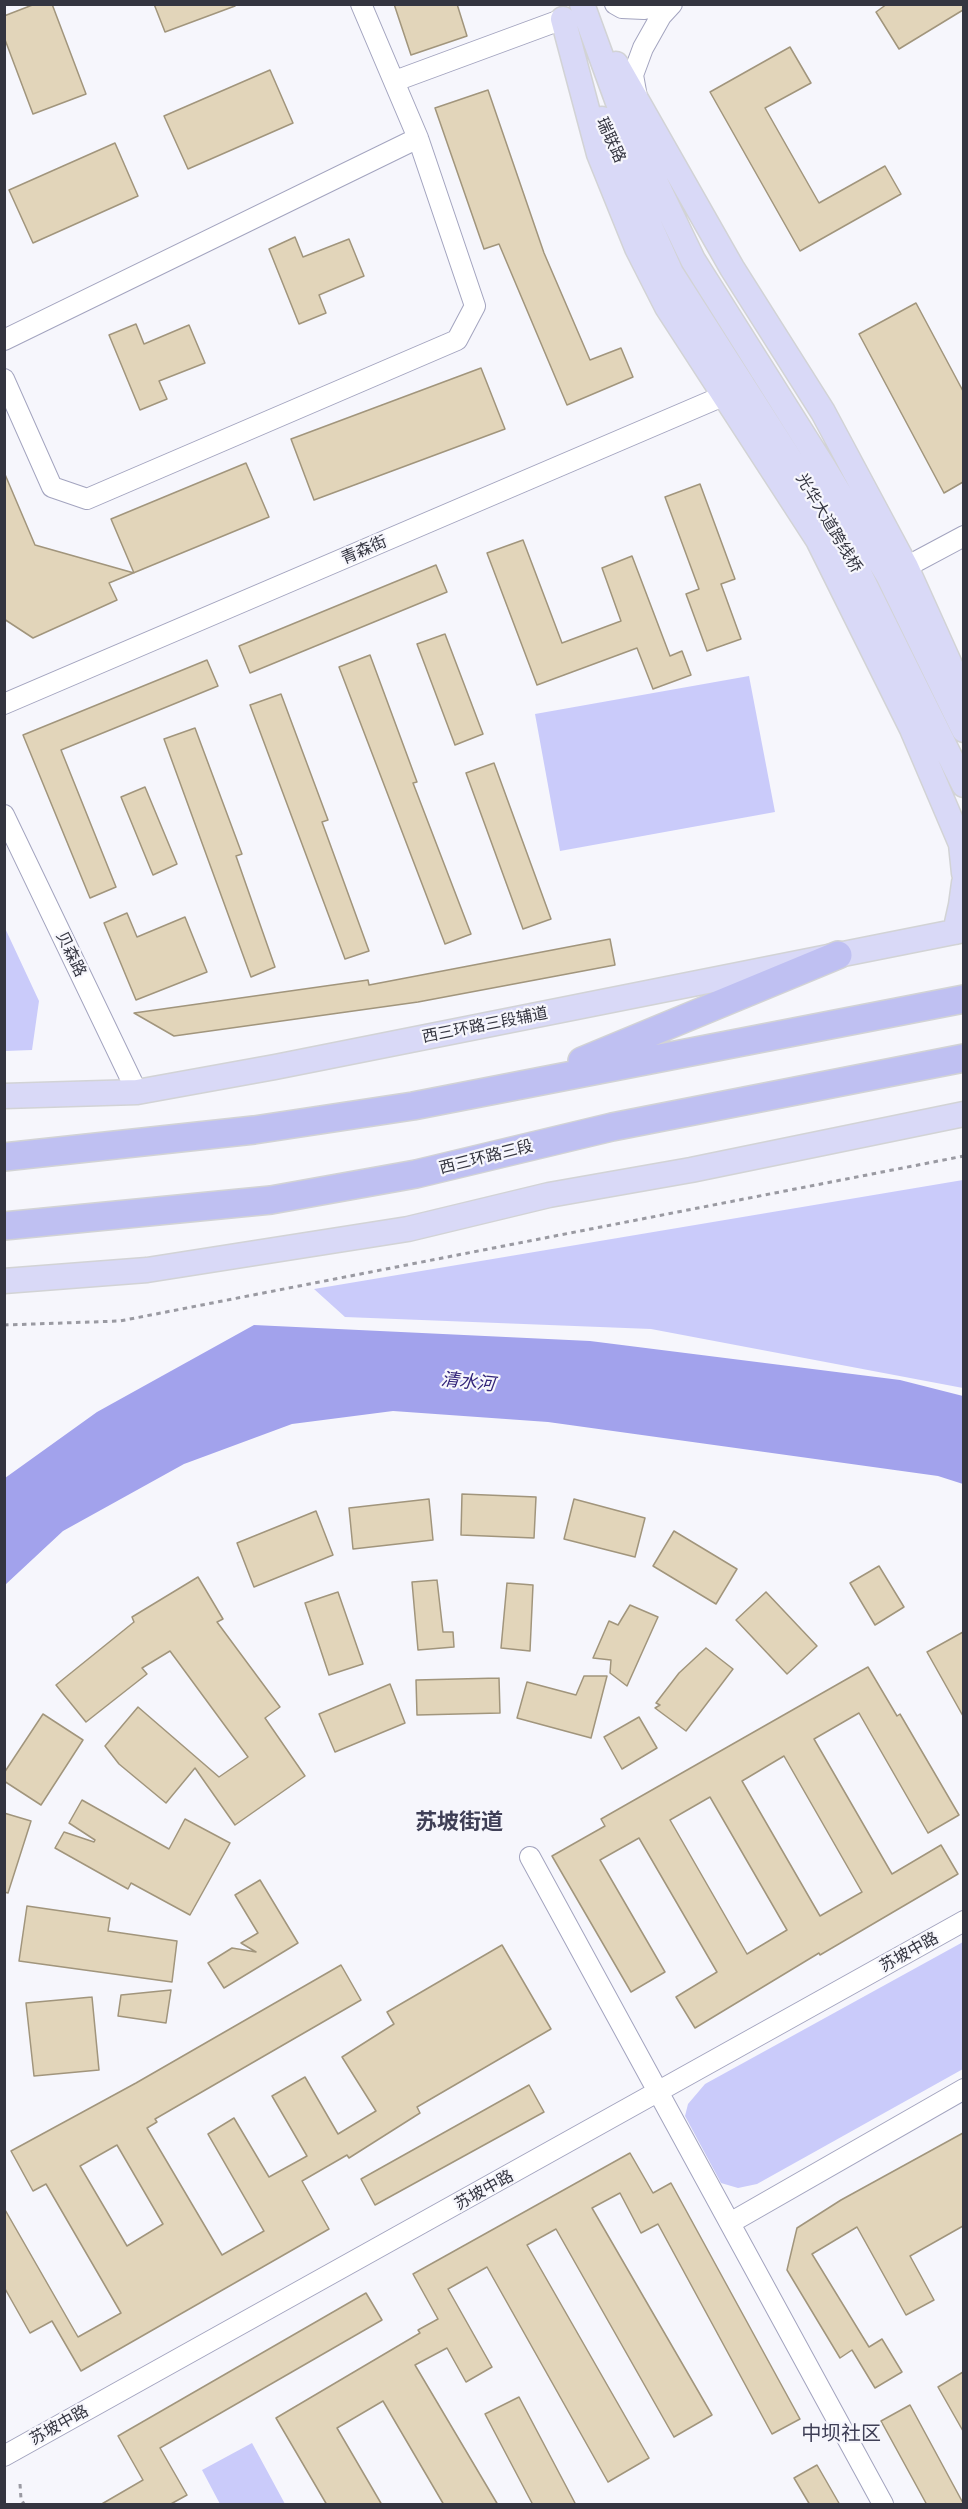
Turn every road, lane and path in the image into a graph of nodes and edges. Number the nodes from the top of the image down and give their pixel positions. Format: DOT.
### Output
graph roads {
  1 [pos="362,4"];
  2 [pos="615,4"];
  3 [pos="670,4"];
  4 [pos="572,9"];
  5 [pos="395,81"];
  6 [pos="638,102"];
  7 [pos="418,138"];
  8 [pos="693,260"];
  9 [pos="671,273"];
  10 [pos="4,340"];
  11 [pos="4,379"];
  12 [pos="723,396"];
  13 [pos="963,536"];
  14 [pos="906,567"];
  15 [pos="963,694"];
  16 [pos="4,704"];
  17 [pos="963,730"];
  18 [pos="963,785"];
  19 [pos="4,815"];
  20 [pos="962,844"];
  21 [pos="963,873"];
  22 [pos="963,883"];
  23 [pos="959,931"];
  24 [pos="838,955"];
  25 [pos="963,999"];
  26 [pos="963,1058"];
  27 [pos="528,1084"];
  28 [pos="137,1092"];
  29 [pos="4,1096"];
  30 [pos="963,1114"];
  31 [pos="963,1156"];
  32 [pos="4,1157"];
  33 [pos="4,1226"];
  34 [pos="4,1281"];
  35 [pos="4,1325"];
  36 [pos="530,1857"];
  37 [pos="963,1922"];
  38 [pos="963,2089"];
  39 [pos="659,2093"];
  40 [pos="730,2223"];
  41 [pos="4,2456"];
  42 [pos="20,2484"];
  43 [pos="24,2505"];
  44 [pos="883,2505"];
  1 -- 5 [label="street"];
  2 -- 3 [label="street"];
  3 -- 6 [label="street"];
  4 -- 5 [label="street"];
  4 -- 6 [label="main road"];
  4 -- 8 [label="main road, 瑞联路"];
  4 -- 9 [label="main road, 瑞联路"];
  4 -- 12 [label="main road"];
  5 -- 7 [label="street"];
  6 -- 14 [label="main road"];
  7 -- 10 [label="street"];
  7 -- 11 [label="street"];
  8 -- 17 [label="main road, 光华大道跨线桥"];
  9 -- 18 [label="main road, 光华大道跨线桥"];
  12 -- 16 [label="street, 青森街"];
  12 -- 20 [label="main road"];
  13 -- 14 [label="street"];
  14 -- 15 [label="main road"];
  19 -- 28 [label="street, 贝森路"];
  20 -- 21 [label="main road"];
  22 -- 23 [label="main road"];
  23 -- 24 [label="main road, 西三环路三段辅道"];
  24 -- 27 [label="highway"];
  24 -- 28 [label="main road, 西三环路三段辅道"];
  25 -- 27 [label="highway"];
  26 -- 33 [label="highway, 西三环路三段"];
  27 -- 32 [label="highway"];
  28 -- 29 [label="main road, 西三环路三段辅道"];
  30 -- 34 [label="main road"];
  31 -- 35 [label="path"];
  36 -- 39 [label="street"];
  37 -- 39 [label="street, 苏坡中路"];
  38 -- 40 [label="street"];
  39 -- 40 [label="street"];
  39 -- 41 [label="street, 苏坡中路"];
  40 -- 44 [label="street"];
  42 -- 43 [label="path"];
}
